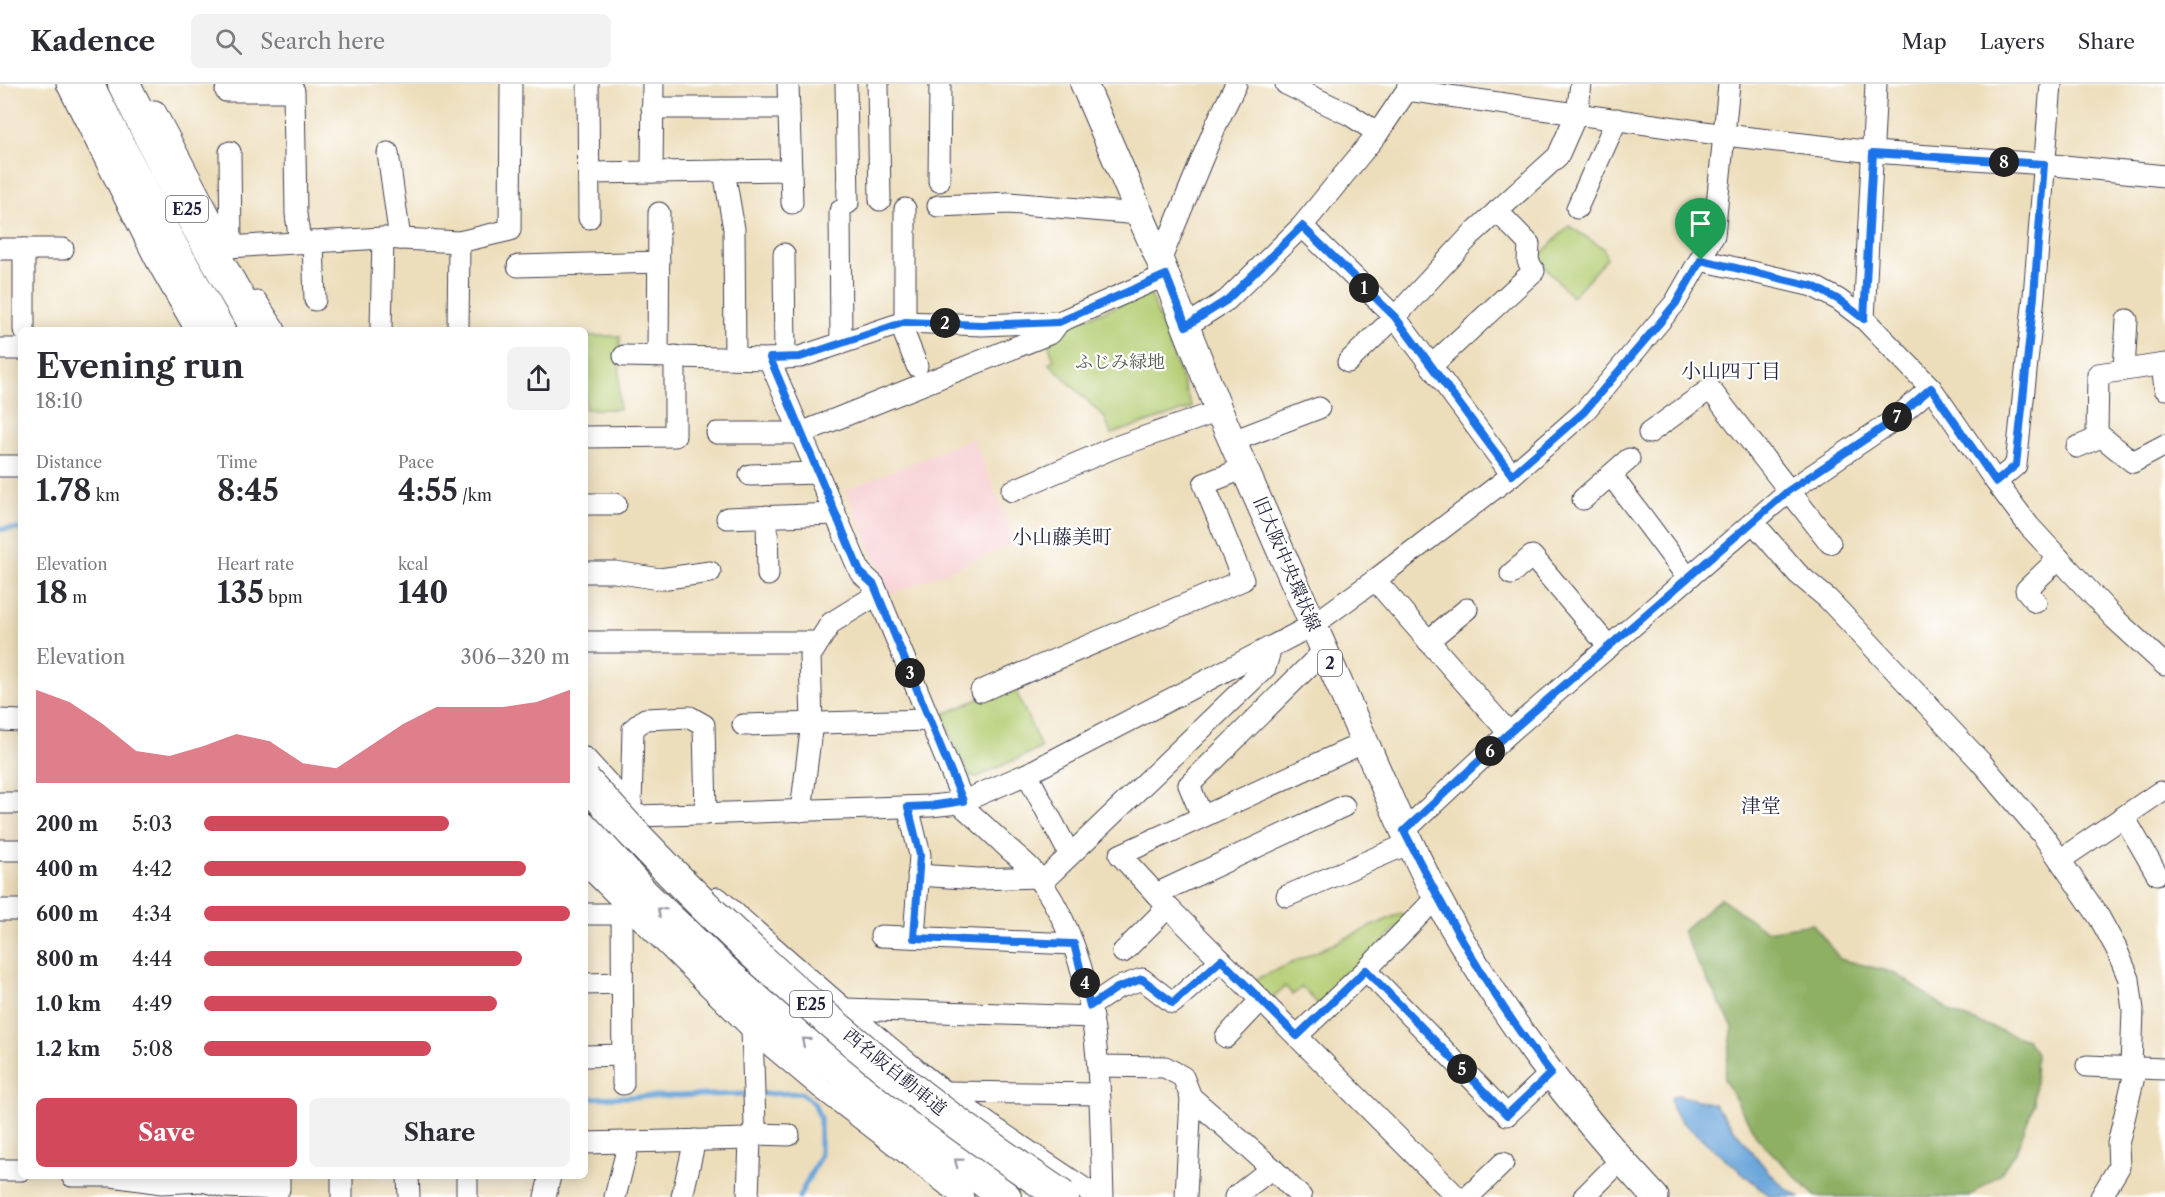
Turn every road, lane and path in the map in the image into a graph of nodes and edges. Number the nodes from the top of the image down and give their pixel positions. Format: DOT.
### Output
graph roads {
  1 [pos="67,84"];
  2 [pos="87,84"];
  3 [pos="124,84"];
  4 [pos="141,84"];
  5 [pos="510,84"];
  6 [pos="588,84"];
  7 [pos="653,84"];
  8 [pos="788,84"];
  9 [pos="846,84"];
  10 [pos="878,84"];
  11 [pos="940,84"];
  12 [pos="1084,84"];
  13 [pos="1236,84"];
  14 [pos="1286,84"];
  15 [pos="1581,84"];
  16 [pos="1730,84"];
  17 [pos="1876,84"];
  18 [pos="2051,84"];
  19 [pos="1408,87"];
  20 [pos="226,91"];
  21 [pos="652,108"];
  22 [pos="789,108"];
  23 [pos="1577,113"];
  24 [pos="1617,119"];
  25 [pos="1378,133"];
  26 [pos="1725,135"];
  27 [pos="230,152"];
  28 [pos="388,153"];
  29 [pos="1873,153"];
  30 [pos="2044,164"];
  31 [pos="791,170"];
  32 [pos="724,171"];
  33 [pos="588,172"];
  34 [pos="652,172"];
  35 [pos="2165,176"];
  36 [pos="939,181"];
  37 [pos="880,200"];
  38 [pos="792,204"];
  39 [pos="938,206"];
  40 [pos="905,208"];
  41 [pos="1577,208"];
  42 [pos="1497,211"];
  43 [pos="659,213"];
  44 [pos="1139,213"];
  45 [pos="589,218"];
  46 [pos="1302,226"];
  47 [pos="392,238"];
  48 [pos="307,242"];
  49 [pos="459,242"];
  50 [pos="229,247"];
  51 [pos="0,249"];
  52 [pos="24,249"];
  53 [pos="63,249"];
  54 [pos="784,254"];
  55 [pos="1701,260"];
  56 [pos="659,262"];
  57 [pos="518,266"];
  58 [pos="1163,268"];
  59 [pos="315,300"];
  60 [pos="1395,317"];
  61 [pos="1864,319"];
  62 [pos="2127,320"];
  63 [pos="903,322"];
  64 [pos="1059,322"];
  65 [pos="1186,326"];
  66 [pos="24,327"];
  67 [pos="194,327"];
  68 [pos="217,327"];
  69 [pos="255,327"];
  70 [pos="273,327"];
  71 [pos="381,327"];
  72 [pos="458,327"];
  73 [pos="841,343"];
  74 [pos="0,349"];
  75 [pos="18,349"];
  76 [pos="624,356"];
  77 [pos="666,356"];
  78 [pos="735,358"];
  79 [pos="777,358"];
  80 [pos="1348,362"];
  81 [pos="2164,364"];
  82 [pos="917,366"];
  83 [pos="1431,366"];
  84 [pos="2124,370"];
  85 [pos="1931,388"];
  86 [pos="2165,389"];
  87 [pos="1319,408"];
  88 [pos="1219,411"];
  89 [pos="717,433"];
  90 [pos="801,433"];
  91 [pos="1649,433"];
  92 [pos="588,437"];
  93 [pos="2101,437"];
  94 [pos="1233,441"];
  95 [pos="2165,445"];
  96 [pos="2077,447"];
  97 [pos="1629,459"];
  98 [pos="0,466"];
  99 [pos="18,466"];
  100 [pos="1245,468"];
  101 [pos="818,473"];
  102 [pos="750,475"];
  103 [pos="1512,475"];
  104 [pos="1611,475"];
  105 [pos="1996,482"];
  106 [pos="1012,491"];
  107 [pos="1788,491"];
  108 [pos="1583,499"];
  109 [pos="588,504"];
  110 [pos="616,504"];
  111 [pos="835,514"];
  112 [pos="767,516"];
  113 [pos="727,518"];
  114 [pos="1753,522"];
  115 [pos="1830,543"];
  116 [pos="2059,558"];
  117 [pos="588,572"];
  118 [pos="710,572"];
  119 [pos="1511,574"];
  120 [pos="768,575"];
  121 [pos="1689,578"];
  122 [pos="1375,580"];
  123 [pos="878,594"];
  124 [pos="2036,602"];
  125 [pos="1467,609"];
  126 [pos="1313,625"];
  127 [pos="1428,640"];
  128 [pos="588,642"];
  129 [pos="818,642"];
  130 [pos="1271,647"];
  131 [pos="1609,647"];
  132 [pos="1324,651"];
  133 [pos="2165,666"];
  134 [pos="981,691"];
  135 [pos="0,720"];
  136 [pos="929,720"];
  137 [pos="18,721"];
  138 [pos="812,723"];
  139 [pos="743,725"];
  140 [pos="1509,733"];
  141 [pos="1365,742"];
  142 [pos="588,762"];
  143 [pos="1027,774"];
  144 [pos="588,784"];
  145 [pos="2160,792"];
  146 [pos="961,802"];
  147 [pos="0,803"];
  148 [pos="18,803"];
  149 [pos="1344,806"];
  150 [pos="908,807"];
  151 [pos="801,811"];
  152 [pos="635,812"];
  153 [pos="706,814"];
  154 [pos="1202,816"];
  155 [pos="2124,817"];
  156 [pos="588,821"];
  157 [pos="588,831"];
  158 [pos="1407,837"];
  159 [pos="0,850"];
  160 [pos="18,850"];
  161 [pos="1070,855"];
  162 [pos="2060,860"];
  163 [pos="588,867"];
  164 [pos="918,874"];
  165 [pos="2157,874"];
  166 [pos="1039,880"];
  167 [pos="1287,896"];
  168 [pos="1437,897"];
  169 [pos="1162,900"];
  170 [pos="0,910"];
  171 [pos="18,910"];
  172 [pos="626,911"];
  173 [pos="588,914"];
  174 [pos="881,936"];
  175 [pos="914,938"];
  176 [pos="1074,944"];
  177 [pos="1123,952"];
  178 [pos="1221,960"];
  179 [pos="1366,970"];
  180 [pos="622,983"];
  181 [pos="588,984"];
  182 [pos="1261,1000"];
  183 [pos="845,1009"];
  184 [pos="1091,1012"];
  185 [pos="752,1029"];
  186 [pos="1297,1036"];
  187 [pos="1226,1037"];
  188 [pos="623,1055"];
  189 [pos="588,1056"];
  190 [pos="1098,1066"];
  191 [pos="2086,1066"];
  192 [pos="2134,1068"];
  193 [pos="2165,1068"];
  194 [pos="1551,1073"];
  195 [pos="623,1084"];
  196 [pos="946,1092"];
  197 [pos="1099,1094"];
  198 [pos="1191,1097"];
  199 [pos="789,1135"];
  200 [pos="751,1136"];
  201 [pos="695,1140"];
  202 [pos="629,1142"];
  203 [pos="588,1143"];
  204 [pos="1621,1160"];
  205 [pos="1503,1163"];
  206 [pos="1272,1168"];
  207 [pos="0,1170"];
  208 [pos="18,1170"];
  209 [pos="133,1179"];
  210 [pos="203,1179"];
  211 [pos="279,1179"];
  212 [pos="342,1179"];
  213 [pos="408,1179"];
  214 [pos="467,1179"];
  215 [pos="549,1179"];
  216 [pos="342,1197"];
  217 [pos="409,1197"];
  218 [pos="467,1197"];
  219 [pos="545,1197"];
  220 [pos="615,1197"];
  221 [pos="682,1197"];
  222 [pos="748,1197"];
  223 [pos="963,1197"];
  224 [pos="1005,1197"];
  225 [pos="1063,1197"];
  226 [pos="1097,1197"];
  227 [pos="1102,1197"];
  228 [pos="1186,1197"];
  229 [pos="1235,1197"];
  230 [pos="1301,1197"];
  231 [pos="1457,1197"];
  232 [pos="1468,1197"];
  233 [pos="1584,1197"];
  234 [pos="1655,1197"];
  235 [pos="2101,1197"];
  1 -- 67 [label="street"];
  2 -- 68 [label="highway, E25"];
  3 -- 69 [label="highway, E25"];
  4 -- 50 [label="street"];
  5 -- 49 [label="street"];
  6 -- 33 [label="street"];
  7 -- 21 [label="street"];
  8 -- 22 [label="street"];
  9 -- 73 [label="street"];
  10 -- 37 [label="street"];
  11 -- 36 [label="street"];
  12 -- 44 [label="main road, 旧大阪中央環状線 / 2"];
  13 -- 58 [label="street"];
  14 -- 25 [label="street"];
  15 -- 23 [label="street"];
  16 -- 26 [label="street"];
  17 -- 29 [label="street"];
  18 -- 30 [label="street"];
  19 -- 23 [label="street"];
  19 -- 25 [label="street"];
  20 -- 48 [label="street"];
  21 -- 22 [label="street"];
  21 -- 34 [label="street"];
  22 -- 31 [label="street"];
  23 -- 24 [label="street"];
  23 -- 42 [label="street"];
  24 -- 26 [label="street"];
  24 -- 41 [label="street"];
  25 -- 46 [label="street"];
  26 -- 29 [label="street"];
  26 -- 55 [label="street"];
  27 -- 50 [label="street"];
  28 -- 47 [label="street"];
  29 -- 30 [label="street"];
  29 -- 61 [label="street"];
  30 -- 35 [label="street"];
  30 -- 105 [label="street"];
  31 -- 32 [label="street"];
  31 -- 38 [label="street"];
  32 -- 34 [label="street"];
  32 -- 78 [label="street"];
  33 -- 34 [label="street"];
  33 -- 45 [label="street"];
  39 -- 44 [label="street"];
  40 -- 63 [label="street"];
  42 -- 60 [label="street"];
  42 -- 83 [label="street"];
  43 -- 56 [label="street"];
  44 -- 58 [label="main road, 旧大阪中央環状線 / 2"];
  46 -- 60 [label="street"];
  46 -- 65 [label="street"];
  47 -- 48 [label="street"];
  47 -- 49 [label="street"];
  47 -- 71 [label="street"];
  48 -- 50 [label="street"];
  48 -- 59 [label="street"];
  49 -- 72 [label="street"];
  50 -- 70 [label="street"];
  51 -- 52 [label="street"];
  52 -- 53 [label="street"];
  52 -- 66 [label="street"];
  54 -- 79 [label="street"];
  55 -- 61 [label="street"];
  55 -- 103 [label="street"];
  56 -- 57 [label="street"];
  56 -- 77 [label="street"];
  58 -- 64 [label="street"];
  58 -- 65 [label="main road, 旧大阪中央環状線 / 2"];
  60 -- 80 [label="street"];
  60 -- 83 [label="street"];
  61 -- 85 [label="street"];
  62 -- 84 [label="street"];
  63 -- 64 [label="street"];
  63 -- 73 [label="street"];
  63 -- 82 [label="street"];
  64 -- 90 [label="street"];
  65 -- 88 [label="main road, 旧大阪中央環状線 / 2"];
  73 -- 79 [label="street"];
  74 -- 75 [label="street"];
  76 -- 77 [label="street"];
  77 -- 78 [label="street"];
  77 -- 92 [label="street"];
  78 -- 79 [label="street"];
  79 -- 90 [label="street"];
  81 -- 84 [label="street"];
  81 -- 86 [label="street"];
  83 -- 103 [label="street"];
  84 -- 93 [label="street"];
  85 -- 105 [label="street"];
  85 -- 107 [label="street"];
  87 -- 94 [label="street"];
  88 -- 94 [label="main road, 旧大阪中央環状線 / 2"];
  88 -- 106 [label="street"];
  89 -- 90 [label="street"];
  90 -- 101 [label="street"];
  91 -- 107 [label="street"];
  93 -- 95 [label="street"];
  93 -- 96 [label="street"];
  94 -- 100 [label="main road, 旧大阪中央環状線 / 2"];
  97 -- 104 [label="street"];
  98 -- 99 [label="street"];
  100 -- 126 [label="main road, 旧大阪中央環状線 / 2"];
  100 -- 134 [label="street"];
  101 -- 102 [label="street"];
  101 -- 111 [label="street"];
  103 -- 122 [label="street"];
  104 -- 108 [label="street"];
  104 -- 121 [label="street"];
  105 -- 116 [label="street"];
  107 -- 114 [label="street"];
  107 -- 115 [label="street"];
  109 -- 110 [label="street"];
  111 -- 112 [label="street"];
  111 -- 123 [label="street"];
  112 -- 113 [label="street"];
  112 -- 120 [label="street"];
  114 -- 121 [label="street"];
  114 -- 162 [label="street"];
  116 -- 124 [label="street"];
  116 -- 133 [label="street"];
  117 -- 118 [label="street"];
  119 -- 131 [label="street"];
  121 -- 131 [label="street"];
  122 -- 126 [label="street"];
  122 -- 127 [label="street"];
  123 -- 129 [label="street"];
  123 -- 136 [label="street"];
  125 -- 127 [label="street"];
  126 -- 130 [label="street"];
  126 -- 132 [label="main road, 旧大阪中央環状線 / 2"];
  127 -- 140 [label="street"];
  128 -- 129 [label="street"];
  129 -- 138 [label="street"];
  130 -- 143 [label="street"];
  130 -- 161 [label="street"];
  131 -- 140 [label="street"];
  132 -- 141 [label="main road, 旧大阪中央環状線 / 2"];
  132 -- 154 [label="street"];
  135 -- 137 [label="street"];
  136 -- 138 [label="street"];
  136 -- 146 [label="street"];
  138 -- 139 [label="street"];
  138 -- 151 [label="street"];
  140 -- 158 [label="street"];
  141 -- 154 [label="street"];
  141 -- 158 [label="main road, 旧大阪中央環状線 / 2"];
  142 -- 152 [label="street"];
  143 -- 146 [label="street"];
  143 -- 161 [label="street"];
  144 -- 225 [label="highway, 西名阪自動車道 / E25, bridge"];
  145 -- 155 [label="street"];
  146 -- 150 [label="street"];
  146 -- 166 [label="street"];
  147 -- 148 [label="street"];
  149 -- 169 [label="street"];
  150 -- 151 [label="street"];
  150 -- 164 [label="street"];
  151 -- 153 [label="street"];
  152 -- 153 [label="street"];
  152 -- 153 [label="street"];
  152 -- 156 [label="street"];
  152 -- 183 [label="street"];
  154 -- 169 [label="street"];
  155 -- 162 [label="street"];
  155 -- 165 [label="street"];
  224 -- 157 [label="highway, 西名阪自動車道 / E25, one-way"];
  158 -- 167 [label="street"];
  158 -- 168 [label="main road, 旧大阪中央環状線 / 2"];
  159 -- 160 [label="street"];
  161 -- 166 [label="street"];
  162 -- 192 [label="street"];
  163 -- 172 [label="street"];
  164 -- 166 [label="street"];
  164 -- 175 [label="street"];
  166 -- 176 [label="street"];
  168 -- 179 [label="street"];
  168 -- 194 [label="main road, 旧大阪中央環状線 / 2"];
  169 -- 177 [label="street"];
  169 -- 178 [label="street"];
  170 -- 171 [label="street"];
  172 -- 173 [label="street"];
  172 -- 180 [label="street"];
  172 -- 185 [label="street"];
  174 -- 175 [label="street"];
  175 -- 176 [label="street"];
  176 -- 184 [label="street"];
  178 -- 182 [label="street"];
  178 -- 184 [label="street"];
  179 -- 186 [label="street"];
  179 -- 194 [label="street"];
  180 -- 181 [label="street"];
  180 -- 188 [label="street"];
  182 -- 186 [label="street"];
  182 -- 187 [label="street"];
  183 -- 184 [label="street"];
  183 -- 196 [label="street"];
  184 -- 190 [label="street"];
  185 -- 200 [label="street"];
  185 -- 223 [label="street"];
  186 -- 231 [label="street"];
  188 -- 189 [label="street"];
  188 -- 195 [label="street"];
  190 -- 197 [label="street"];
  190 -- 198 [label="street"];
  191 -- 192 [label="street"];
  192 -- 193 [label="street"];
  192 -- 235 [label="street"];
  194 -- 204 [label="main road, 旧大阪中央環状線 / 2"];
  196 -- 197 [label="street"];
  196 -- 226 [label="street"];
  197 -- 227 [label="street"];
  198 -- 206 [label="street"];
  198 -- 228 [label="street"];
  199 -- 200 [label="street"];
  200 -- 201 [label="street"];
  200 -- 222 [label="street"];
  201 -- 202 [label="street"];
  201 -- 221 [label="street"];
  202 -- 203 [label="street"];
  202 -- 220 [label="street"];
  204 -- 233 [label="street"];
  204 -- 234 [label="main road, 旧大阪中央環状線 / 2"];
  205 -- 232 [label="street"];
  206 -- 229 [label="street"];
  206 -- 230 [label="street"];
  207 -- 208 [label="street"];
  209 -- 210 [label="street"];
  210 -- 211 [label="street"];
  212 -- 216 [label="street"];
  213 -- 217 [label="street"];
  214 -- 218 [label="street"];
  215 -- 219 [label="street"];
}
